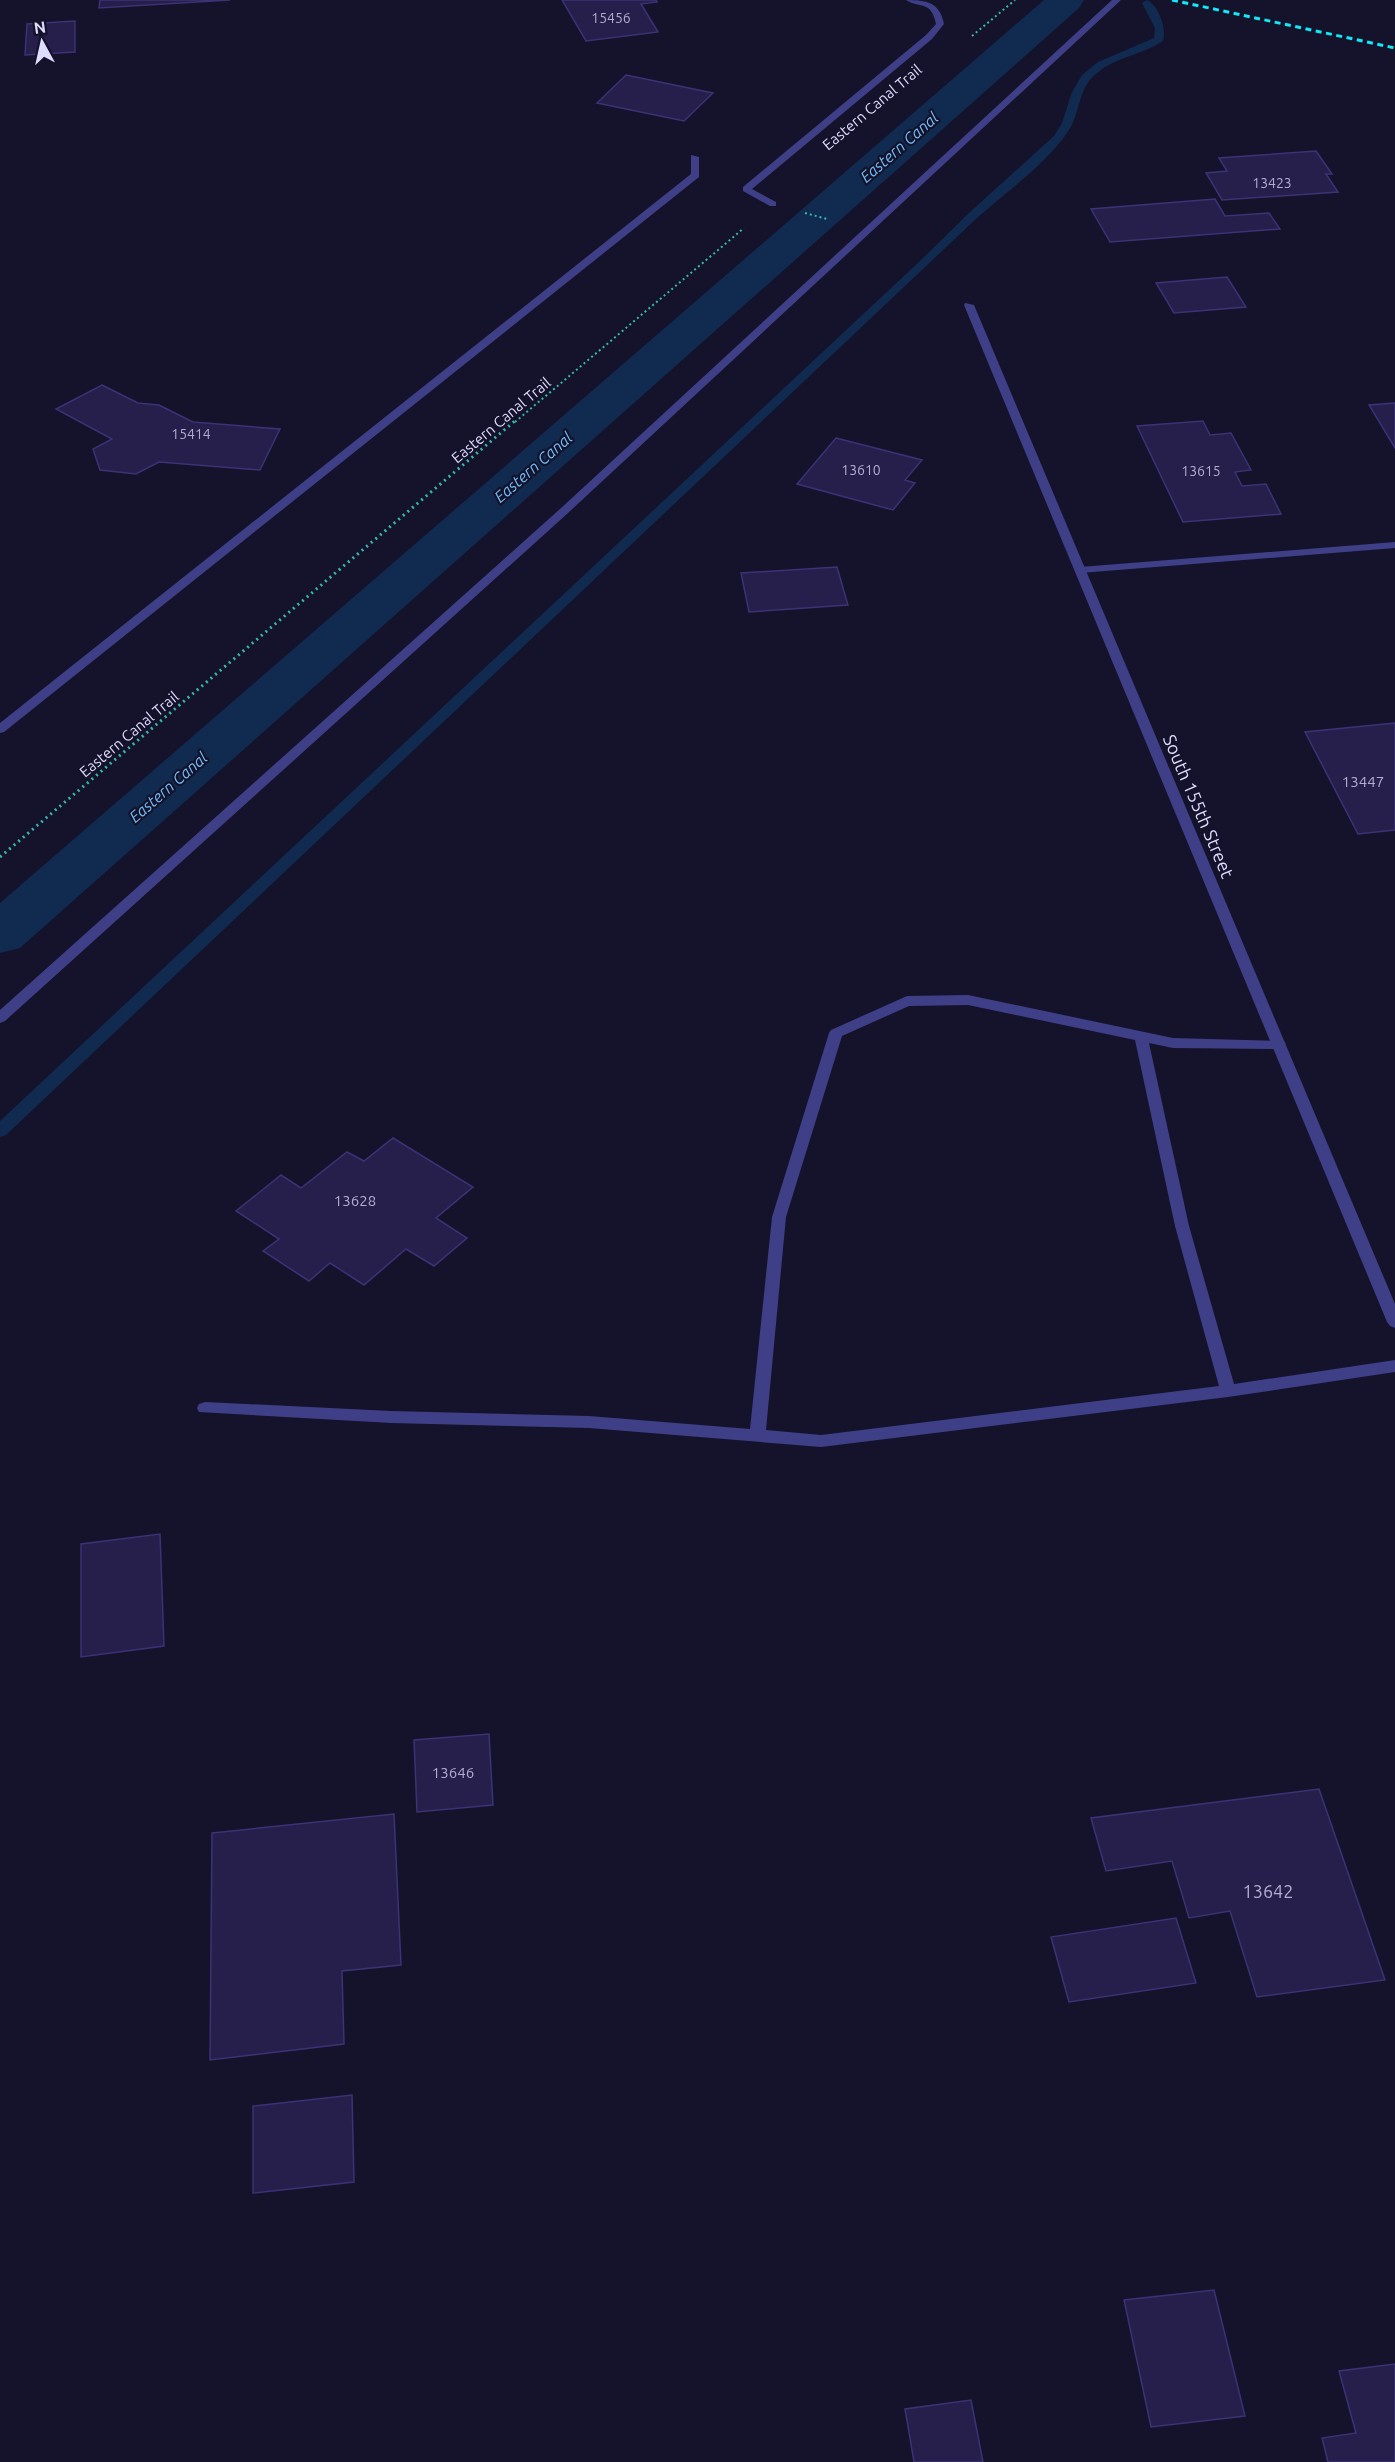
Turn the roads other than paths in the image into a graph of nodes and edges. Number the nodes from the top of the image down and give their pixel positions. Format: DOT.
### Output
graph roads {
  1 [pos="910,0"];
  2 [pos="1117,0"];
  3 [pos="694,157"];
  4 [pos="772,204"];
  5 [pos="969,305"];
  6 [pos="1395,544"];
  7 [pos="1080,570"];
  8 [pos="0,729"];
  9 [pos="0,1018"];
  10 [pos="1141,1036"];
  11 [pos="1279,1044"];
  12 [pos="1395,1322"];
  13 [pos="1395,1366"];
  14 [pos="1228,1391"];
  15 [pos="205,1408"];
  16 [pos="757,1436"];
  1 -- 4 [label="street"];
  2 -- 9 [label="street"];
  3 -- 8 [label="street"];
  5 -- 7 [label="street, South 155th Street"];
  6 -- 7 [label="street"];
  7 -- 11 [label="street, South 155th Street"];
  10 -- 11 [label="street"];
  10 -- 14 [label="street"];
  10 -- 16 [label="street"];
  11 -- 12 [label="street, South 155th Street"];
  13 -- 14 [label="street"];
  14 -- 16 [label="street"];
  15 -- 16 [label="street"];
}
